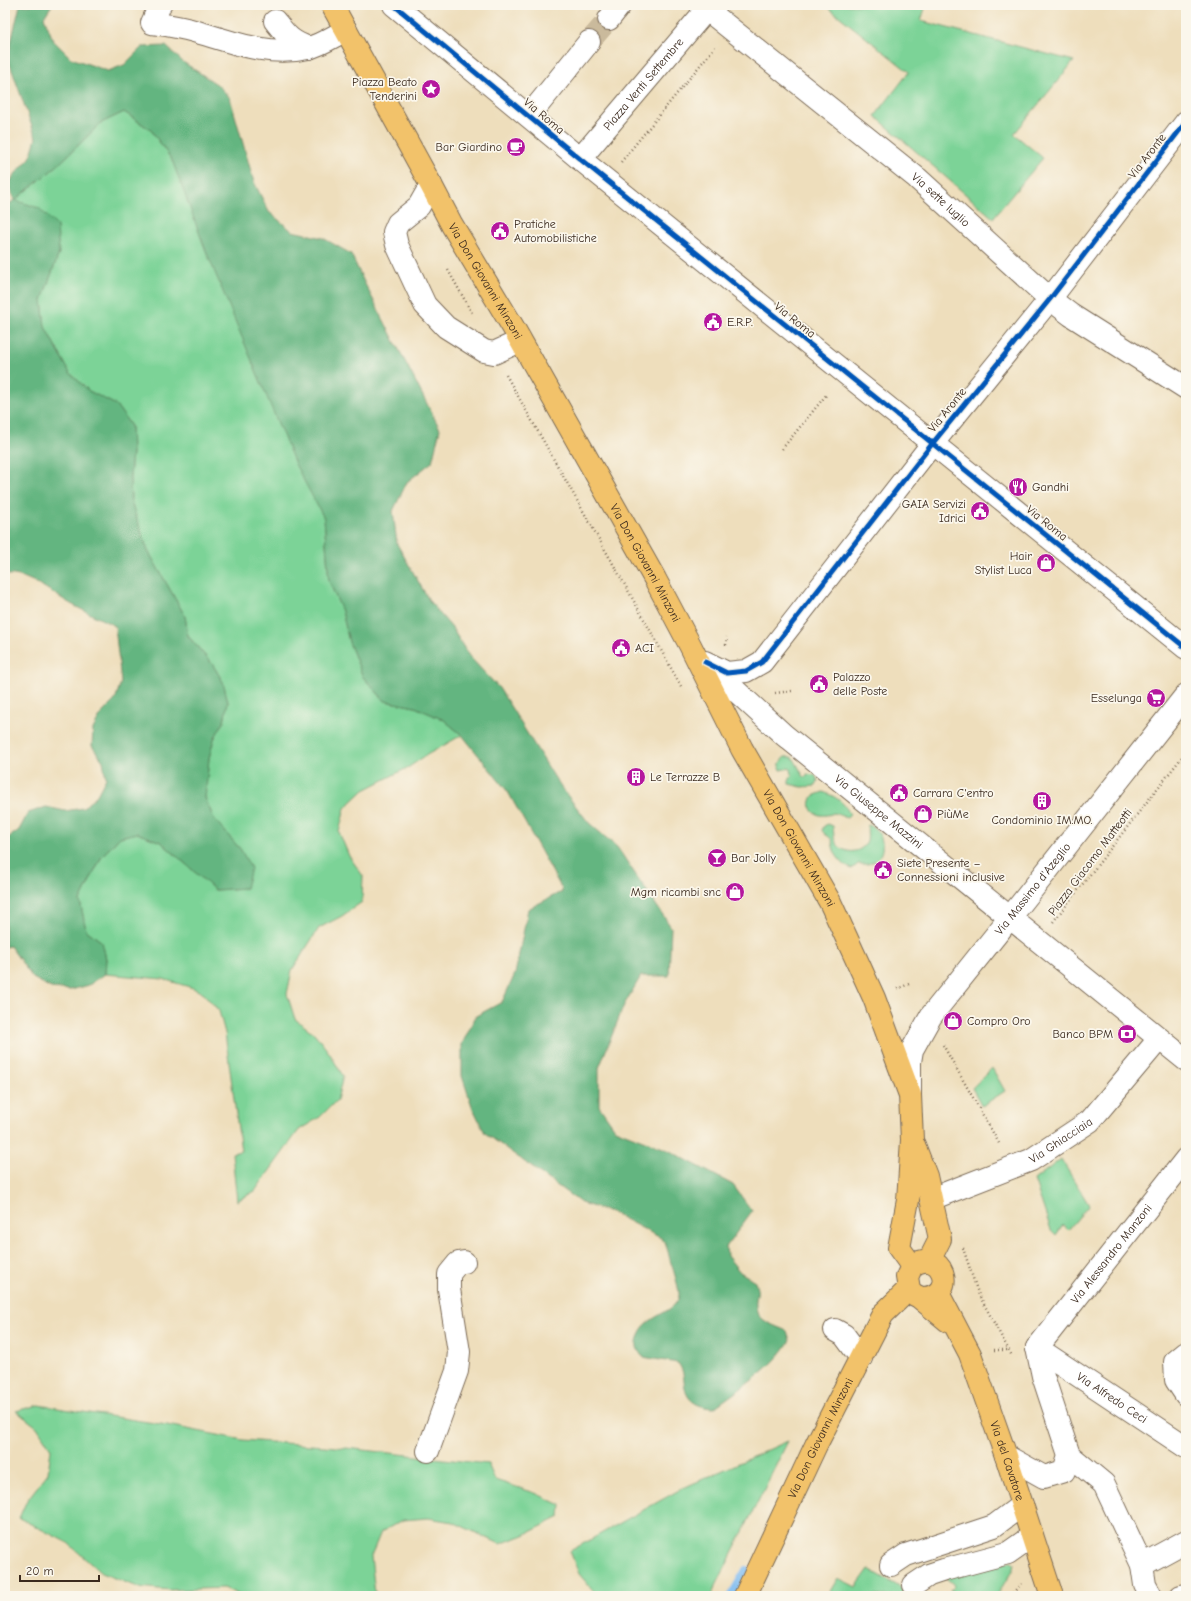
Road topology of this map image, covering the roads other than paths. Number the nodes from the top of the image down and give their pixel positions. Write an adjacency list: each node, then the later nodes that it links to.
1 (160, 5): 8 (street)
2 (332, 5): 6 (main road, Via Don Giovanni Minzoni)
3 (394, 5): 9 (street, Via Roma)
4 (704, 8): 11 (street, Piazza Venti Settembre); 13 (street, Via sette luglio)
5 (275, 21): 8 (street)
6 (346, 30): 8 (street); 12 (main road, Via Don Giovanni Minzoni)
7 (589, 42): 9 (street)
8 (309, 48)
9 (529, 116): 11 (street, Via Roma)
10 (1186, 122): 13 (street, Via Aronte)
11 (585, 153): 16 (street, Via Roma)
12 (431, 185): 14 (main road, Via Don Giovanni Minzoni); 14 (street)
13 (1050, 299): 15 (street, Via sette luglio); 16 (street, Via Aronte)
14 (520, 341): 17 (main road, Via Don Giovanni Minzoni)
15 (1186, 388)
16 (932, 444): 18 (street, Via Roma); 19 (street, Via Aronte)
17 (690, 645): 19 (street, Via Giuseppe Mazzini); 24 (main road, Via Don Giovanni Minzoni)
18 (1186, 648)
19 (705, 662): 21 (street, Via Giuseppe Mazzini)
20 (1186, 695): 21 (street, Via Massimo d'Azeglio)
21 (1010, 918): 22 (street, Via Giuseppe Mazzini); 24 (street, Via Massimo d'Azeglio)
22 (1159, 1039): 23 (street, Via Giuseppe Mazzini); 27 (street, Via Ghiacciaia)
23 (1186, 1060)
24 (910, 1095): 25 (main road, Via Don Giovanni Minzoni)
25 (912, 1140): 27 (main road, Via Don Giovanni Minzoni); 29 (main road, Via Don Giovanni Minzoni)
26 (1186, 1159): 32 (street, Via Alessandro Manzoni)
27 (931, 1198): 29 (main road, Via Don Giovanni Minzoni)
28 (464, 1262): 37 (street)
29 (920, 1264): 30 (main road, Via del Cavatore); 30 (main road)
30 (922, 1293): 34 (main road, Via Don Giovanni Minzoni); 39 (main road, Via del Cavatore)
31 (835, 1330): 34 (street)
32 (1038, 1348): 36 (street, Via Alfredo Ceci); 38 (street)
33 (1186, 1353): 35 (street)
34 (860, 1358): 47 (main road, Via Don Giovanni Minzoni)
35 (1186, 1395)
36 (1184, 1441)
37 (428, 1451)
38 (1069, 1455): 39 (street); 44 (street)
39 (1006, 1456): 40 (main road, Via del Cavatore)
40 (1022, 1505): 41 (main road, Via del Cavatore); 43 (street)
41 (1032, 1536): 45 (street); 48 (main road, Via del Cavatore)
42 (1186, 1542): 44 (street)
43 (891, 1565)
44 (1142, 1565): 49 (street)
45 (914, 1585)
46 (1186, 1595): 50 (street)
47 (745, 1596)
48 (1052, 1596)
49 (1150, 1596)
50 (1181, 1596)

